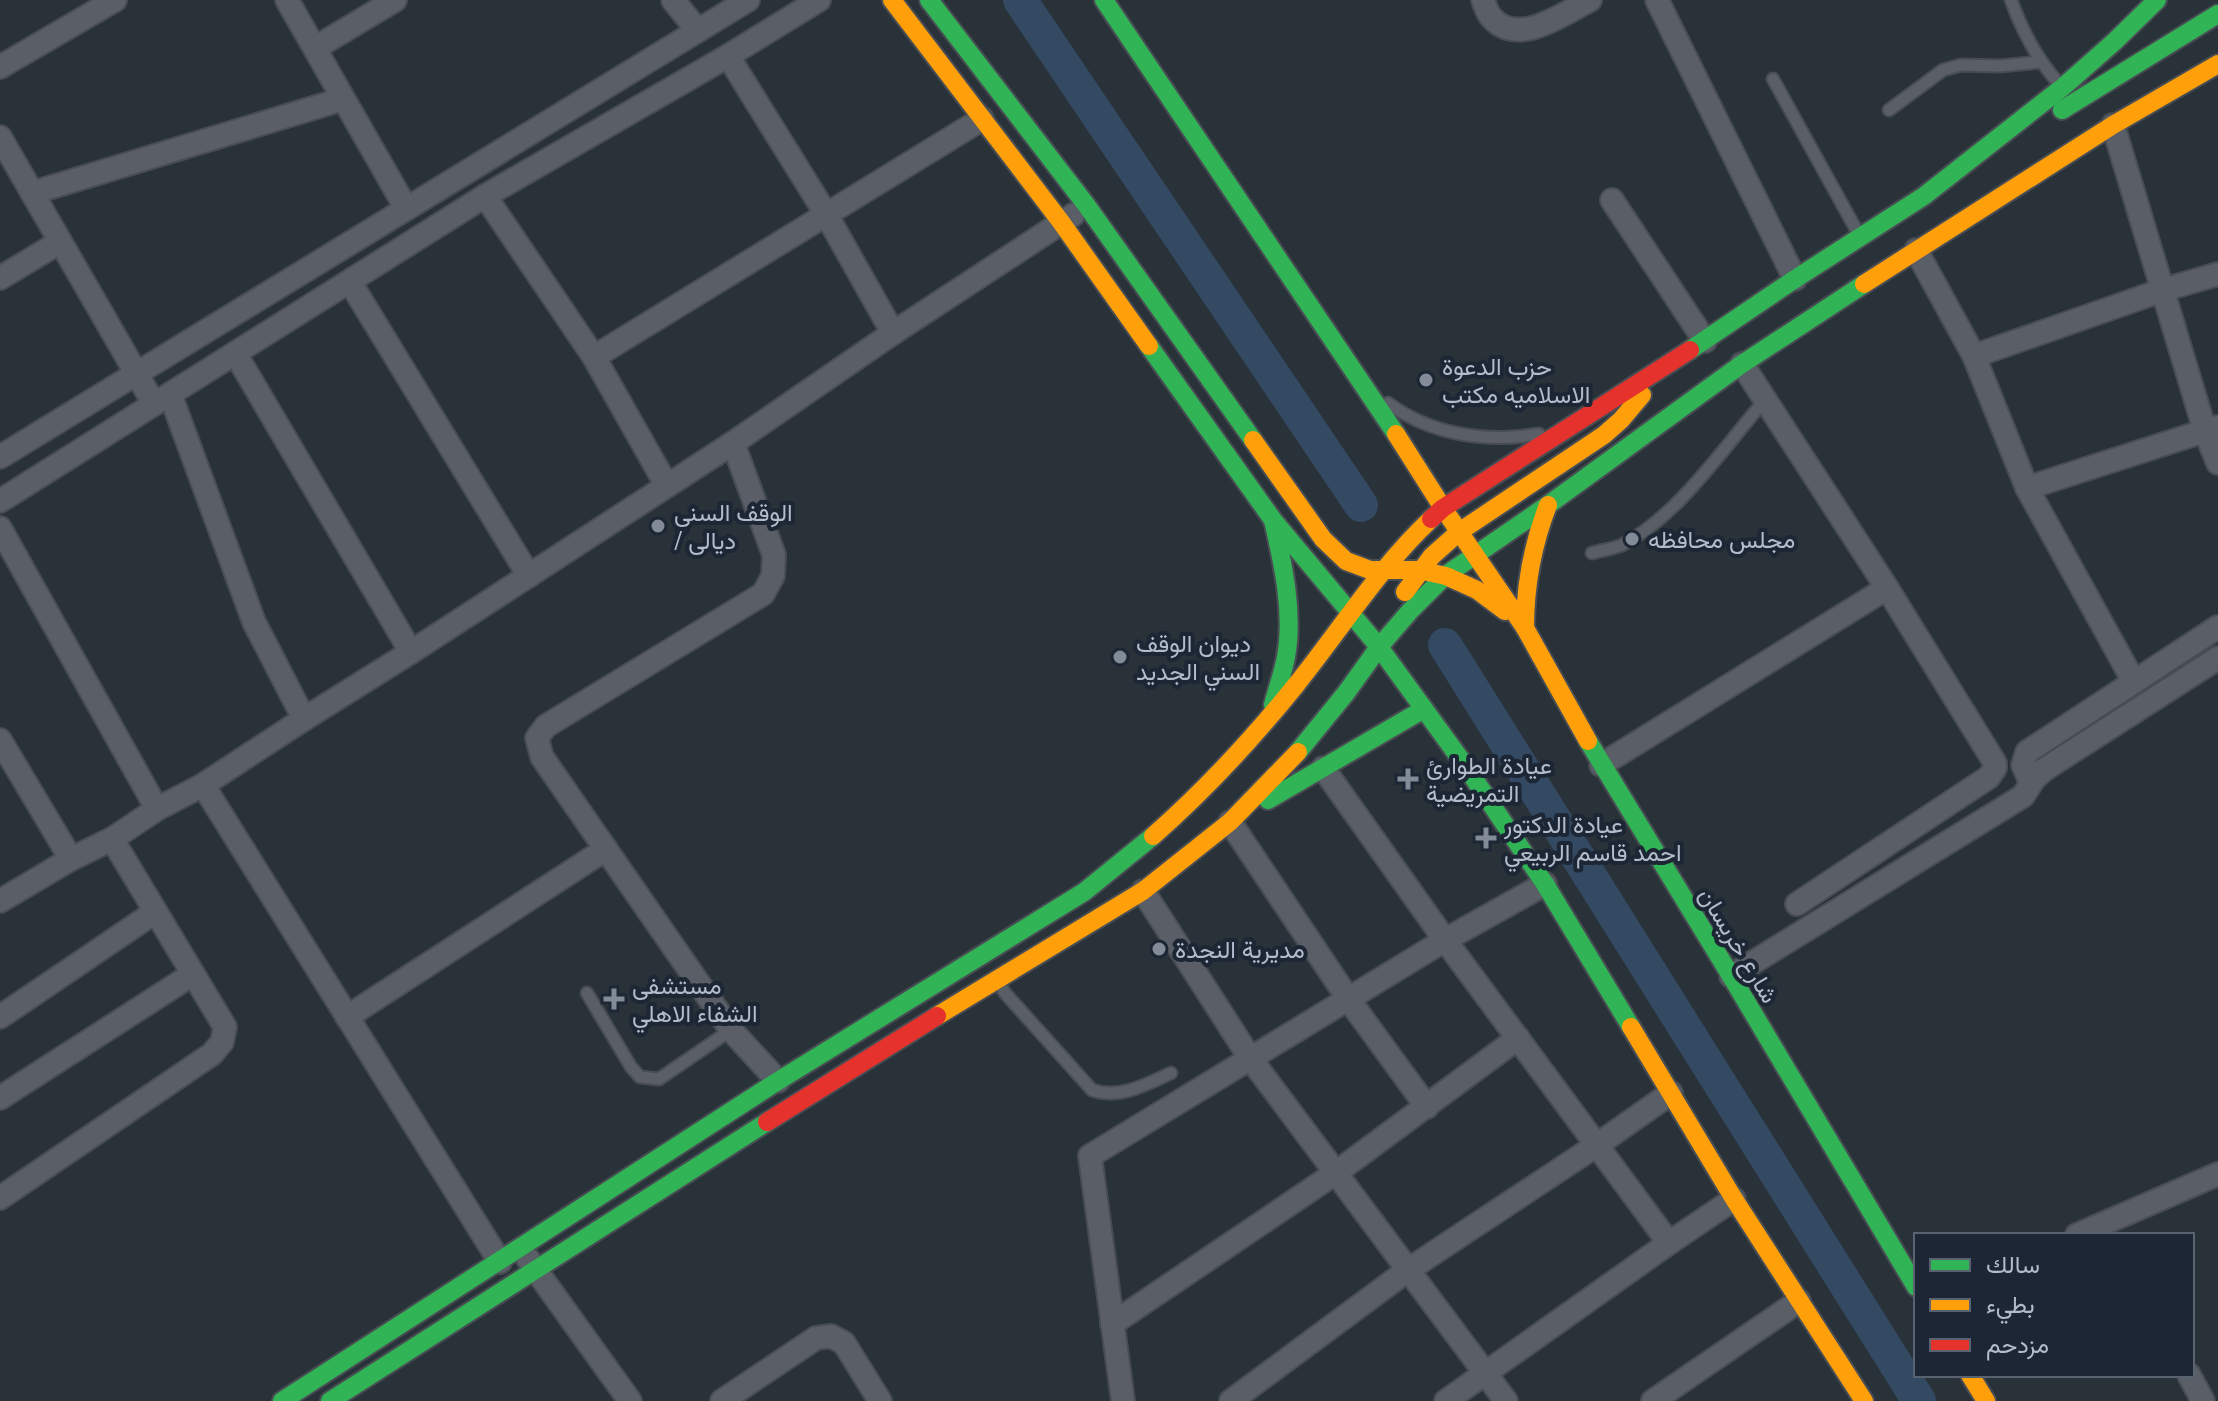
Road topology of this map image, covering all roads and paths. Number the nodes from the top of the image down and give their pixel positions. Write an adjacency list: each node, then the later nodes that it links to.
1 (115, 0): 21 (street)
2 (287, 0): 17 (street)
3 (395, 0): 17 (street)
4 (673, 0): 16 (street)
5 (748, 0): 16 (street)
6 (819, 0): 18 (street)
7 (892, 0): 27 (main road)
8 (929, 0): 34 (main road)
9 (1104, 0): 53 (main road, شارع خريسان)
10 (1483, 0): 11 (street)
11 (1590, 0)
12 (1657, 0): 43 (street)
13 (2011, 0): 19 (lane)
14 (2157, 0): 24 (main road)
15 (2218, 14): 23 (main road)
16 (698, 31): 35 (street)
17 (315, 48): 25 (street)
18 (728, 56): 31 (street); 36 (street)
19 (2040, 62): 24 (lane); 26 (lane)
20 (2218, 64): 28 (main road)
21 (0, 67)
22 (1773, 79): 38 (lane)
23 (2101, 86): 24 (lane); 32 (main road)
24 (2063, 87): 32 (main road)
25 (343, 99): 30 (street); 35 (street)
26 (1889, 110)
27 (982, 119): 36 (street); 37 (main road)
28 (2113, 125): 40 (main road); 45 (street)
29 (0, 137): 30 (street)
30 (32, 193): 39 (street)
31 (485, 196): 44 (street); 50 (street)
32 (1924, 196): 38 (main road)
33 (1612, 200): 47 (street)
34 (1087, 206): 37 (street); 73 (main road)
35 (406, 208): 52 (street)
36 (826, 214): 46 (street); 50 (street)
37 (1061, 222): 46 (street); 67 (main road)
38 (1860, 237): 43 (main road)
39 (60, 242): 42 (street); 52 (street)
40 (1916, 250): 49 (street); 51 (main road)
41 (2218, 274): 45 (street)
42 (0, 278)
43 (1795, 279): 47 (main road)
44 (350, 282): 48 (street); 75 (street)
45 (2163, 290): 49 (street); 58 (street)
46 (893, 333): 59 (street)
47 (1705, 341): 54 (main road)
48 (235, 353): 55 (street); 81 (street)
49 (1974, 356): 63 (street)
50 (594, 357): 62 (street)
51 (1742, 364): 56 (street); 65 (main road)
52 (137, 374): 55 (street); 60 (street)
53 (1357, 374): 57 (lane); 66 (main road, شارع خريسان)
54 (1655, 374): 57 (main road); 69 (main road)
55 (162, 399): 64 (street); 86 (street)
56 (1765, 400): 70 (lane); 76 (street)
57 (1571, 426): 66 (main road)
58 (2212, 429): 61 (street); 63 (street)
59 (733, 443): 62 (street); 95 (street)
60 (0, 457)
61 (2218, 463)
62 (667, 486): 75 (street)
63 (2027, 488): 83 (street)
64 (0, 501)
65 (1548, 505): 71 (main road); 79 (main road)
66 (1443, 508): 69 (main road, شارع خريسان); 73 (main road)
67 (1273, 520): 77 (main road); 85 (main road)
68 (0, 528): 92 (street)
69 (1459, 532): 71 (main road, شارع خريسان); 72 (main road)
70 (1592, 553)
71 (1475, 555): 74 (main road); 79 (main road, شارع خريسان)
72 (1420, 570): 73 (main road); 74 (main road); 80 (main road)
73 (1385, 572): 77 (main road)
74 (1446, 575): 79 (main road); 80 (main road)
75 (529, 576): 81 (street)
76 (1887, 588): 88 (street); 100 (street)
77 (1351, 612): 80 (main road); 85 (main road)
78 (2218, 627): 83 (street)
79 (1525, 628): 88 (main road, شارع خريسان)
80 (1379, 647): 84 (main road); 93 (main road)
81 (411, 652): 86 (street)
82 (2218, 658): 90 (street)
83 (2134, 682): 90 (street)
84 (1424, 709): 89 (main road); 97 (main road)
85 (1270, 715): 114 (main road)
86 (304, 719): 91 (street)
87 (0, 740): 96 (street)
88 (1601, 765): 104 (main road, شارع خريسان)
89 (1323, 768): 93 (main road); 102 (street)
90 (2031, 783): 104 (street)
91 (203, 785): 92 (street); 109 (street)
92 (157, 809): 94 (street)
93 (1230, 822): 98 (main road); 107 (street)
94 (112, 839): 96 (street); 101 (street)
95 (606, 849): 109 (street); 110 (street)
96 (71, 859): 99 (street)
97 (1545, 884): 102 (street); 115 (main road)
98 (1143, 891): 105 (main road); 112 (street)
99 (0, 901)
100 (1797, 904)
101 (155, 912): 103 (street); 108 (street)
102 (1445, 940): 107 (street); 111 (street)
103 (193, 974): 116 (street); 121 (street)
104 (1731, 976): 129 (main road, شارع خريسان)
105 (996, 979): 113 (lane); 127 (main road)
106 (587, 993): 110 (lane)
107 (1349, 1000): 112 (street); 117 (street)
108 (0, 1017)
109 (347, 1017): 126 (street)
110 (731, 1030): 114 (street)
111 (1518, 1038): 117 (street); 118 (street)
112 (1250, 1058): 119 (street); 131 (street)
113 (1171, 1073)
114 (778, 1081): 125 (main road)
115 (1671, 1093): 118 (street); 122 (main road)
116 (0, 1098)
117 (1427, 1107): 119 (street)
118 (1597, 1145): 124 (street); 128 (street)
119 (1337, 1172): 128 (street); 131 (street)
120 (2218, 1174): 123 (street)
121 (0, 1198)
122 (1734, 1199): 124 (street); 130 (main road)
123 (2082, 1233)
124 (1669, 1243): 132 (street)
125 (521, 1248): 126 (main road); 127 (street)
126 (500, 1262): 135 (main road)
127 (534, 1269): 136 (main road); 137 (street)
128 (1408, 1270): 132 (street); 141 (street)
129 (1914, 1284)
130 (1799, 1301): 144 (street); 145 (main road)
131 (1112, 1324): 140 (street)
132 (1484, 1372): 142 (street); 143 (street)
133 (1971, 1377): 146 (main road)
134 (2190, 1377): 147 (street)
135 (282, 1401)
136 (330, 1401)
137 (630, 1401)
138 (722, 1401): 139 (street)
139 (880, 1401)
140 (1123, 1401)
141 (1231, 1401)
142 (1446, 1401)
143 (1506, 1401)
144 (1653, 1401)
145 (1864, 1401)
146 (1986, 1401)
147 (2203, 1401)

